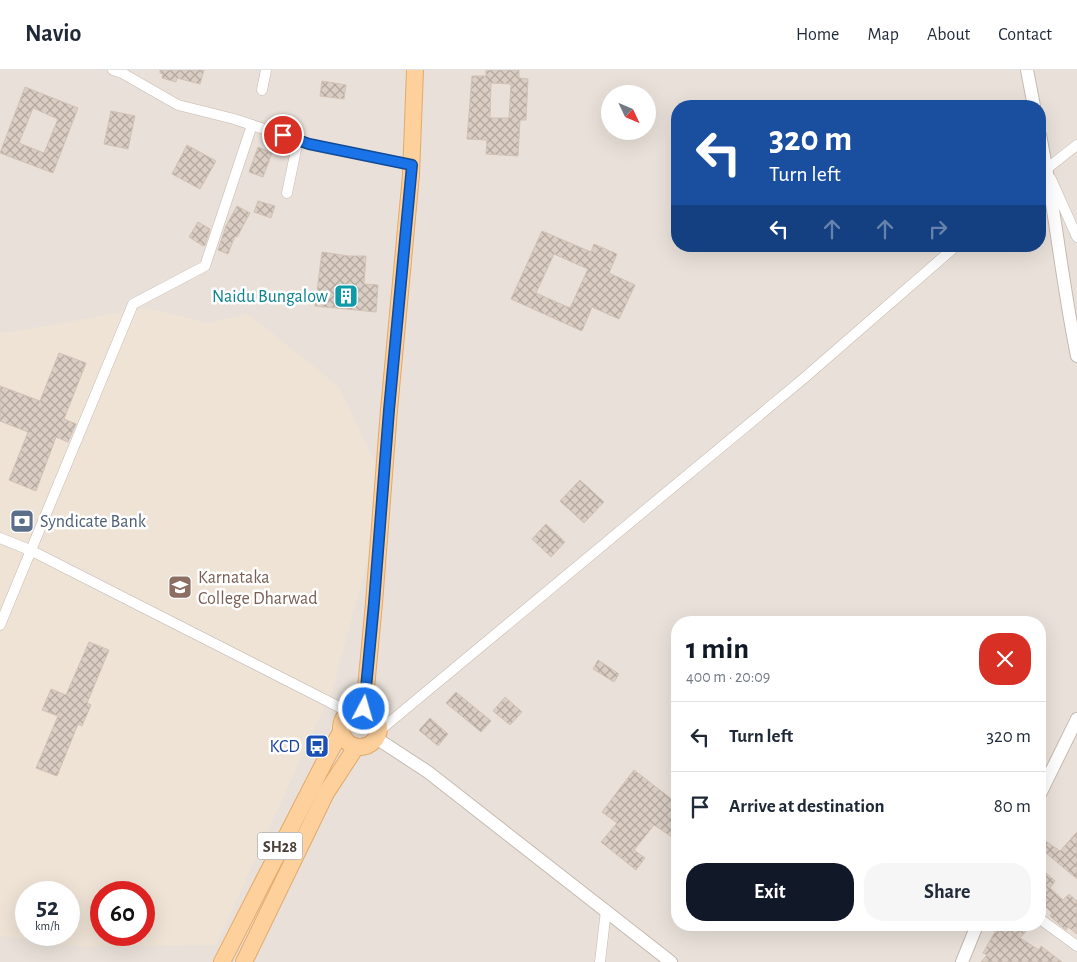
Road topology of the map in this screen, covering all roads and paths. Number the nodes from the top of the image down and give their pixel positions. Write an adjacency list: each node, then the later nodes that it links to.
1 (266, 70): 5 (street)
2 (415, 70): 10 (main road)
3 (1027, 70): 6 (street)
4 (120, 71): 7 (street)
5 (262, 90)
6 (1033, 100)
7 (252, 125): 8 (street); 19 (street)
8 (298, 140): 10 (street); 14 (street)
9 (1077, 146): 11 (street)
10 (412, 165): 21 (main road)
11 (1046, 169)
12 (1046, 177): 15 (street)
13 (1046, 188): 17 (street)
14 (287, 193)
15 (1077, 237)
16 (949, 252): 24 (street)
17 (1077, 356)
18 (0, 538): 19 (street)
19 (32, 551): 20 (street); 21 (street)
20 (0, 625)
21 (356, 710): 23 (main road); 24 (main road)
22 (1077, 719): 26 (street)
23 (341, 732): 25 (main road); 31 (main road, SH28)
24 (377, 735): 25 (main road); 27 (street)
25 (356, 747): 32 (main road, SH28)
26 (1046, 782)
27 (606, 910): 33 (street); 34 (street)
28 (1046, 923): 30 (street)
29 (975, 931): 35 (street)
30 (1077, 946)
31 (222, 962)
32 (244, 962)
33 (600, 962)
34 (672, 962)
35 (962, 962)

